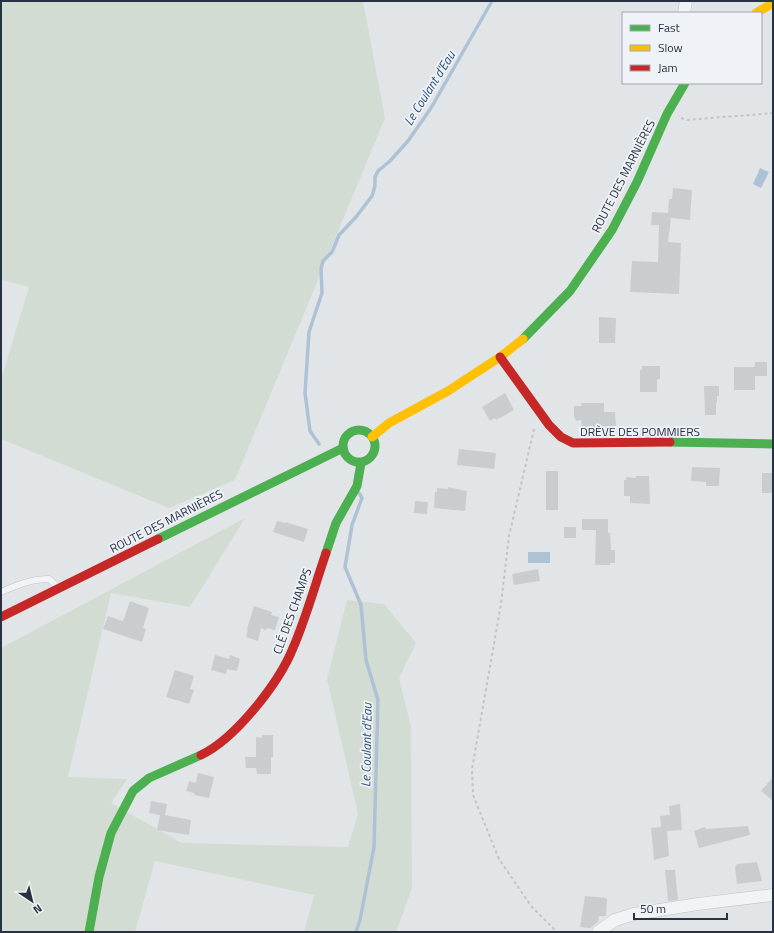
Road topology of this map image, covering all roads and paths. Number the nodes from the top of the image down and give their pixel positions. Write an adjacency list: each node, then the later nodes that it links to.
1 (686, 1): 3 (street)
2 (773, 3): 4 (street)
3 (684, 12)
4 (758, 12)
5 (684, 84): 7 (street, ROUTE DES MARNIÈRES)
6 (773, 113): 7 (path)
7 (667, 114): 8 (street, ROUTE DES MARNIÈRES)
8 (500, 357): 9 (street, DRÈVE DES POMMIERS); 10 (street, ROUTE DES MARNIÈRES)
9 (538, 410): 11 (street, DRÈVE DES POMMIERS); 19 (path)
10 (372, 437): 12 (street); 13 (street)
11 (773, 444)
12 (343, 448): 13 (street); 14 (street, ROUTE DES MARNIÈRES)
13 (361, 463): 18 (street, CLÉ DES CHAMPS)
14 (59, 588): 15 (lane); 16 (street, ROUTE DES MARNIÈRES)
15 (1, 592)
16 (1, 617)
17 (773, 895): 20 (street)
18 (89, 932)
19 (557, 932)
20 (598, 932)

